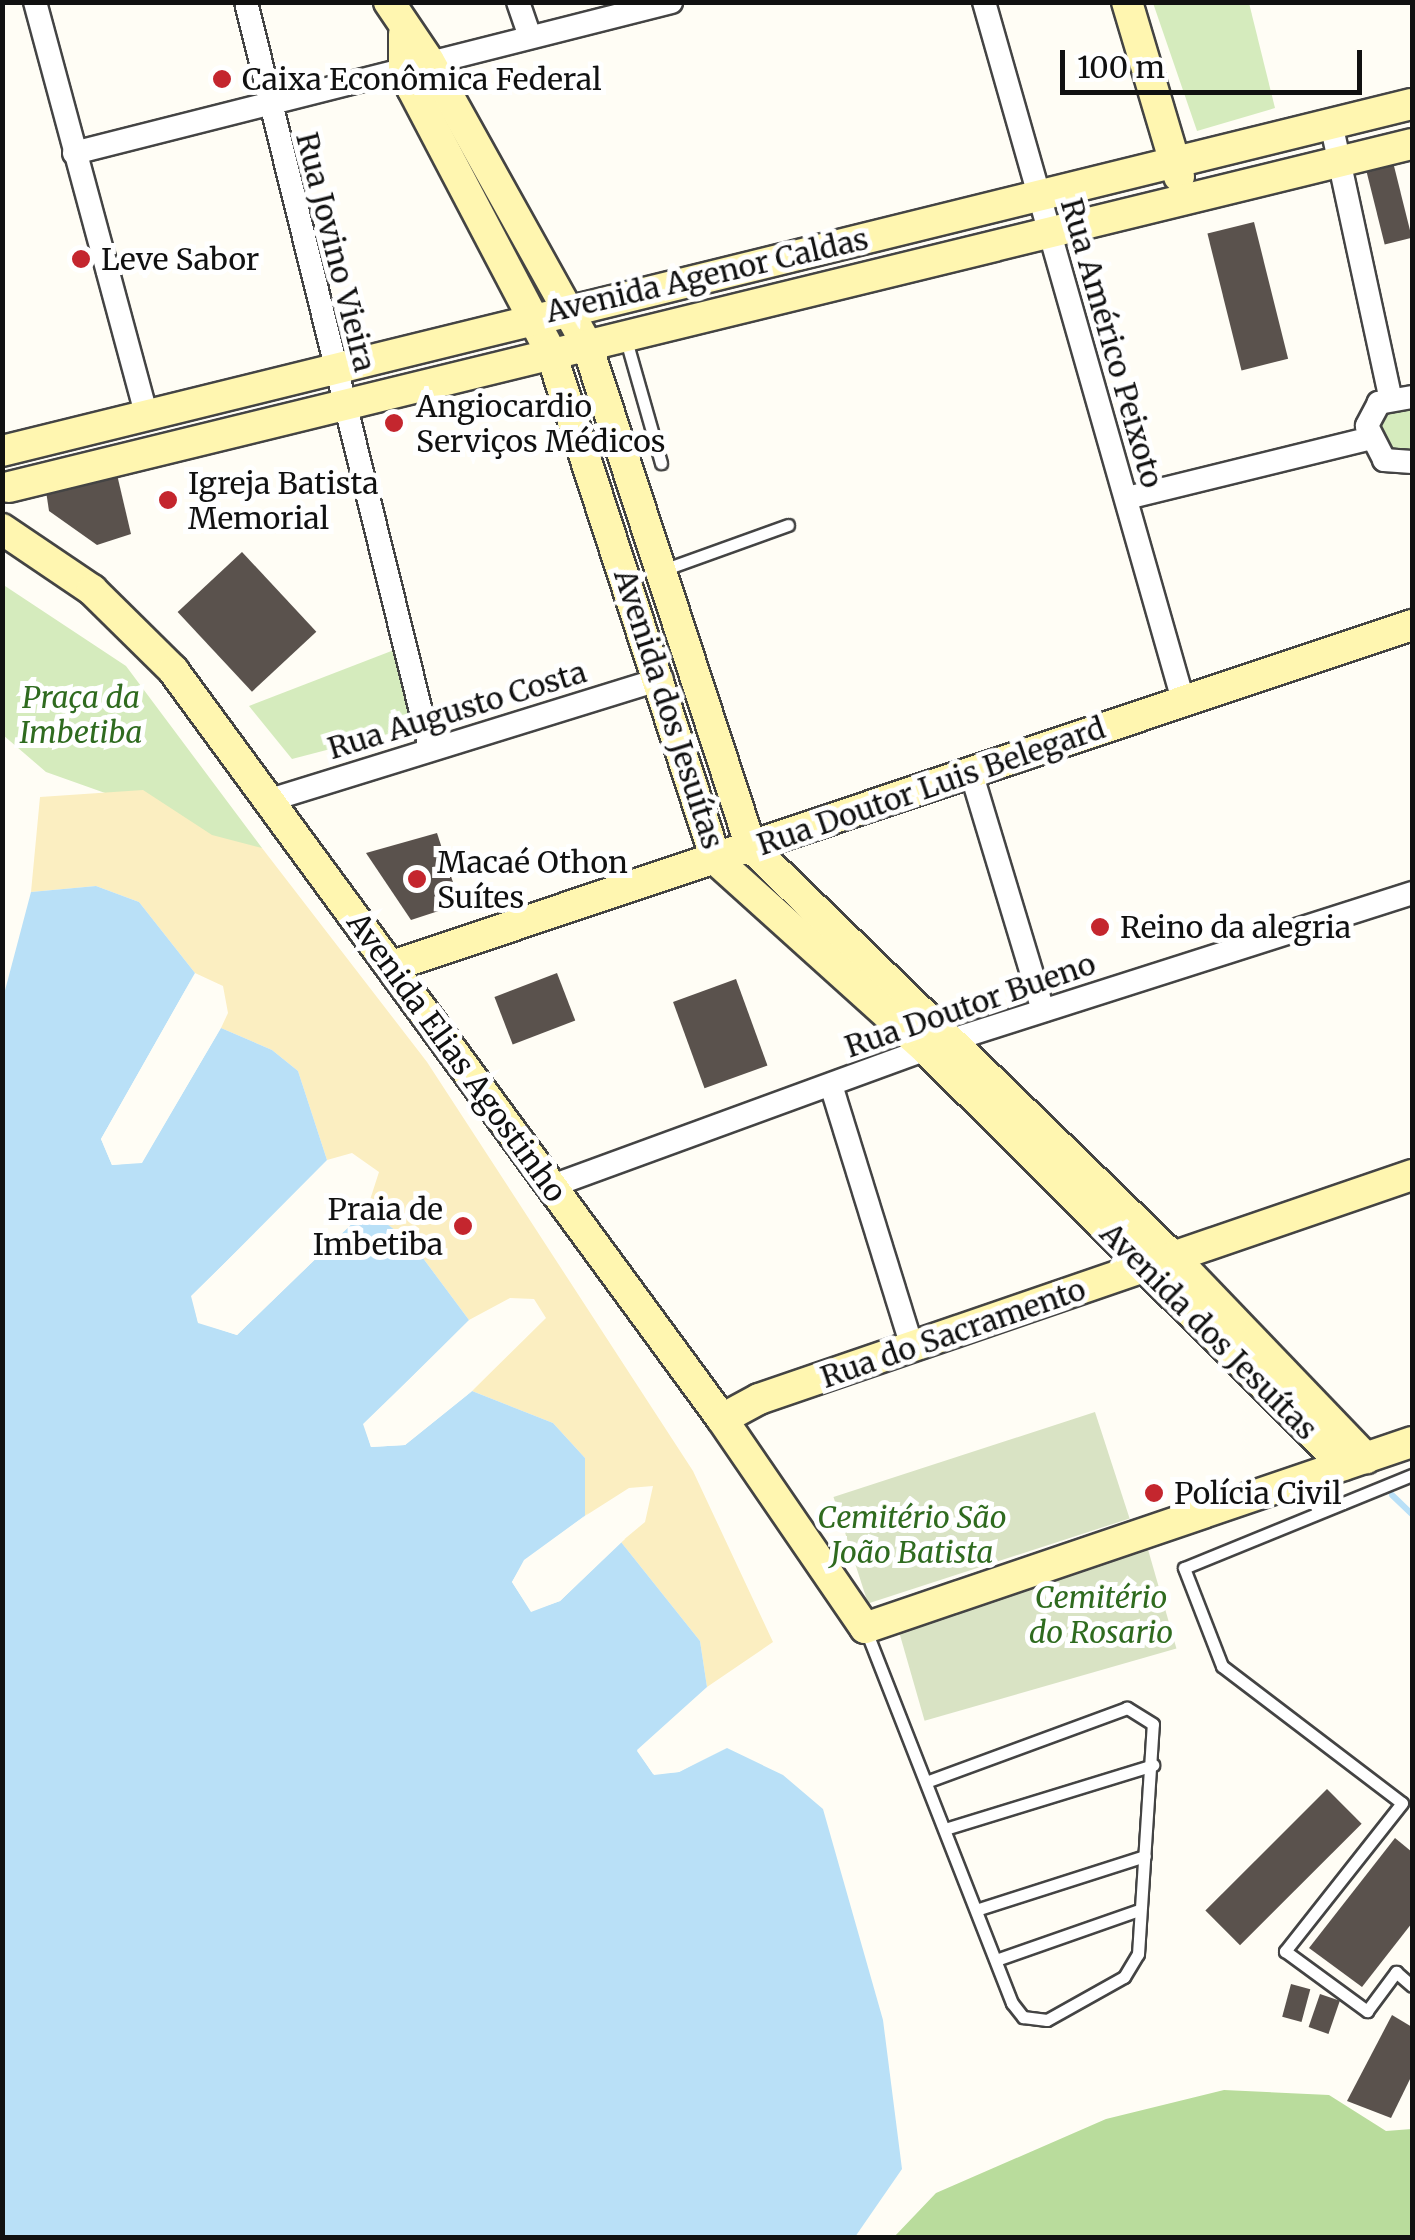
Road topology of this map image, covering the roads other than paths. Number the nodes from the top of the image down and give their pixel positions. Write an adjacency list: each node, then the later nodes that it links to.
1 (246, 2): 10 (street, Rua Jovino Vieira)
2 (389, 2): 9 (street, Avenida dos Jesuítas)
3 (518, 2): 8 (street)
4 (670, 2): 8 (street)
5 (984, 2): 17 (street, Rua Américo Peixoto)
6 (1127, 2): 15 (street)
7 (43, 4): 14 (street)
8 (530, 36): 9 (street)
9 (416, 65): 10 (street); 22 (street, Avenida dos Jesuítas); 23 (street, Avenida dos Jesuítas)
10 (268, 102): 14 (street); 27 (street, Rua Jovino Vieira)
11 (1412, 104): 12 (street, Avenida Agenor Caldas)
12 (1331, 123): 15 (street, Avenida Agenor Caldas); 16 (street)
13 (1412, 144): 16 (street, Avenida Agenor Caldas)
14 (74, 153): 30 (street)
15 (1175, 161): 17 (street, Avenida Agenor Caldas); 18 (street)
16 (1338, 162): 18 (street, Avenida Agenor Caldas); 28 (street)
17 (1038, 198): 19 (street, Rua Américo Peixoto); 20 (street, Avenida Agenor Caldas)
18 (1184, 199): 19 (street, Avenida Agenor Caldas)
19 (1048, 236): 21 (street, Avenida Agenor Caldas); 36 (street, Rua Américo Peixoto)
20 (826, 248): 21 (street); 22 (street, Avenida Agenor Caldas)
21 (833, 287): 24 (street, Avenida Agenor Caldas)
22 (566, 308): 23 (street, Avenida Agenor Caldas); 25 (street, Avenida dos Jesuítas)
23 (530, 317): 26 (street, Avenida dos Jesuítas); 27 (street, Avenida Agenor Caldas)
24 (625, 336): 25 (street, Avenida Agenor Caldas); 33 (lane)
25 (586, 345): 26 (street, Avenida Agenor Caldas); 39 (street, Avenida dos Jesuítas)
26 (551, 352): 29 (street, Avenida Agenor Caldas); 41 (street, Avenida dos Jesuítas)
27 (334, 365): 29 (street, Rua Jovino Vieira); 30 (street, Avenida Agenor Caldas)
28 (1401, 397): 31 (street)
29 (343, 403): 35 (street, Avenida Agenor Caldas); 43 (street, Rua Jovino Vieira)
30 (146, 411): 32 (street, Avenida Agenor Caldas)
31 (1368, 439): 34 (street); 36 (street)
32 (2, 451)
33 (661, 463)
34 (1412, 468)
35 (5, 484)
36 (1127, 498): 42 (street, Rua Américo Peixoto)
37 (788, 525): 39 (lane)
38 (2, 529): 45 (street, Avenida Elias Agostinho)
39 (660, 571): 46 (street, Avenida dos Jesuítas)
40 (1412, 624): 42 (street, Rua Doutor Luis Belegard)
41 (662, 679): 43 (street, Rua Augusto Costa); 47 (street, Avenida dos Jesuítas)
42 (1183, 700): 44 (street, Rua Doutor Luis Belegard)
43 (430, 748): 45 (street, Rua Augusto Costa)
44 (970, 772): 46 (street, Rua Doutor Luis Belegard); 50 (street)
45 (270, 800): 49 (street, Avenida Elias Agostinho)
46 (750, 848): 47 (street, Rua Doutor Luis Belegard); 51 (street, Avenida dos Jesuítas)
47 (716, 860): 49 (street, Rua Doutor Luis Belegard); 51 (street, Avenida dos Jesuítas)
48 (1412, 893): 50 (street, Rua Doutor Bueno)
49 (392, 966): 54 (street, Avenida Elias Agostinho)
50 (1043, 1010): 51 (street, Rua Doutor Bueno)
51 (939, 1045): 52 (street, Rua Doutor Bueno); 55 (street, Avenida dos Jesuítas)
52 (831, 1085): 54 (street, Rua Doutor Bueno); 56 (street)
53 (1412, 1175): 55 (street, Rua do Sacramento)
54 (552, 1186): 57 (street, Avenida Elias Agostinho)
55 (1159, 1263): 56 (street, Rua do Sacramento); 59 (street, Avenida dos Jesuítas)
56 (912, 1347): 57 (street, Rua do Sacramento)
57 (722, 1419): 61 (street, Avenida Elias Agostinho)
58 (1412, 1442): 59 (street)
59 (1354, 1462): 61 (street)
60 (1412, 1475): 69 (lane)
61 (865, 1628): 63 (lane)
62 (1153, 1765): 63 (lane); 64 (lane); 65 (lane)
63 (929, 1781): 64 (lane)
64 (944, 1829): 66 (lane)
65 (1145, 1856): 66 (lane); 67 (lane)
66 (979, 1910): 68 (lane)
67 (1138, 1910): 68 (lane); 68 (lane)
68 (996, 1960)
69 (1412, 1986)

